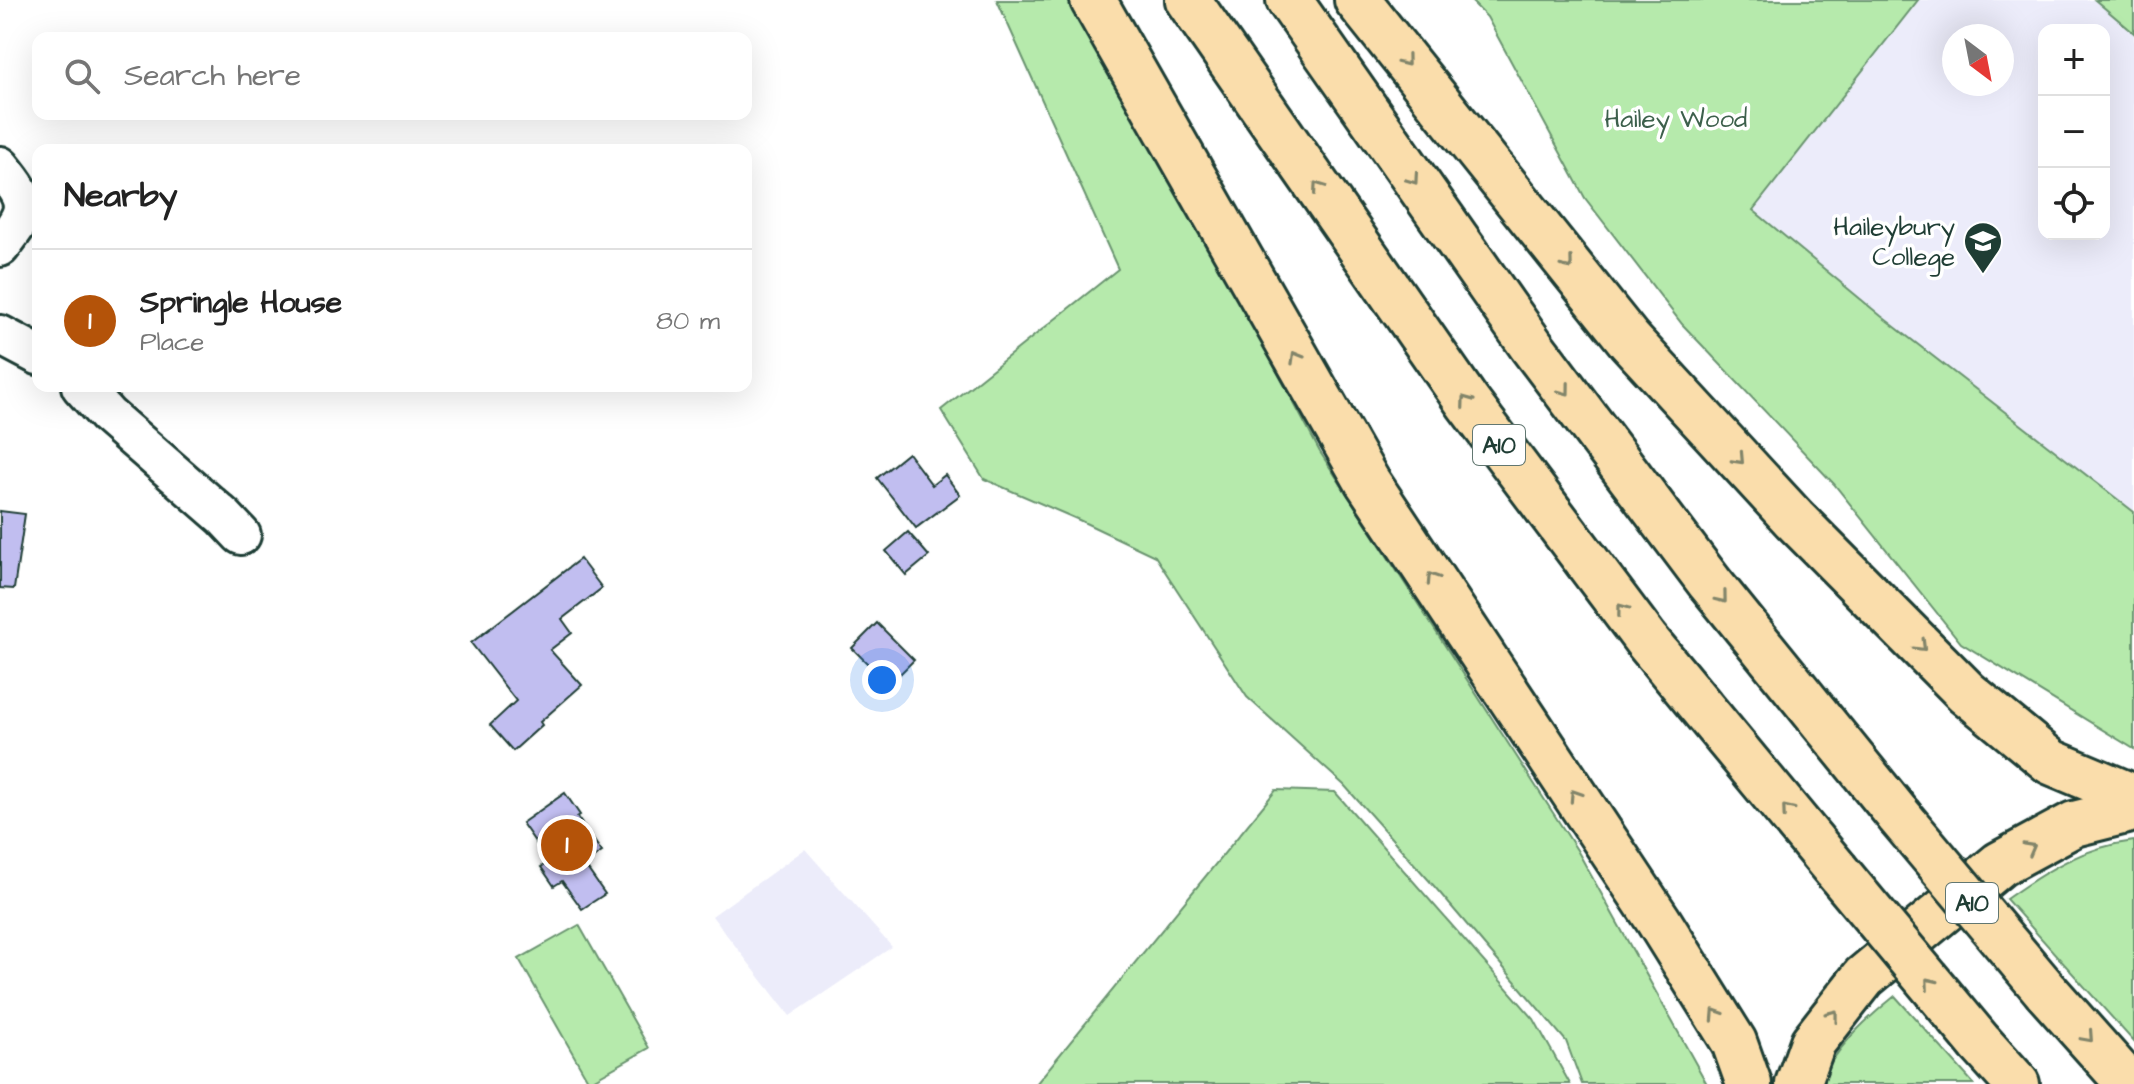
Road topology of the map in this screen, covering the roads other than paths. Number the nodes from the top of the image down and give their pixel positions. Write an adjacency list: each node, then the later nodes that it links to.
1 (1093, 0): 13 (highway, one-way to 1)
2 (1188, 0): 15 (highway, A10, one-way to 2, bridge)
3 (1289, 0): 16 (highway, A10, one-way to 16, bridge)
4 (1357, 0): 11 (highway, one-way to 11)
5 (0, 166): 6 (street)
6 (0, 247)
7 (0, 335): 8 (street)
8 (32, 352)
9 (86, 392): 10 (street)
10 (241, 535)
11 (2134, 797)
12 (2134, 809): 14 (highway, one-way to 12)
13 (1749, 1084)
14 (1798, 1084)
15 (2017, 1084)
16 (2129, 1084)

